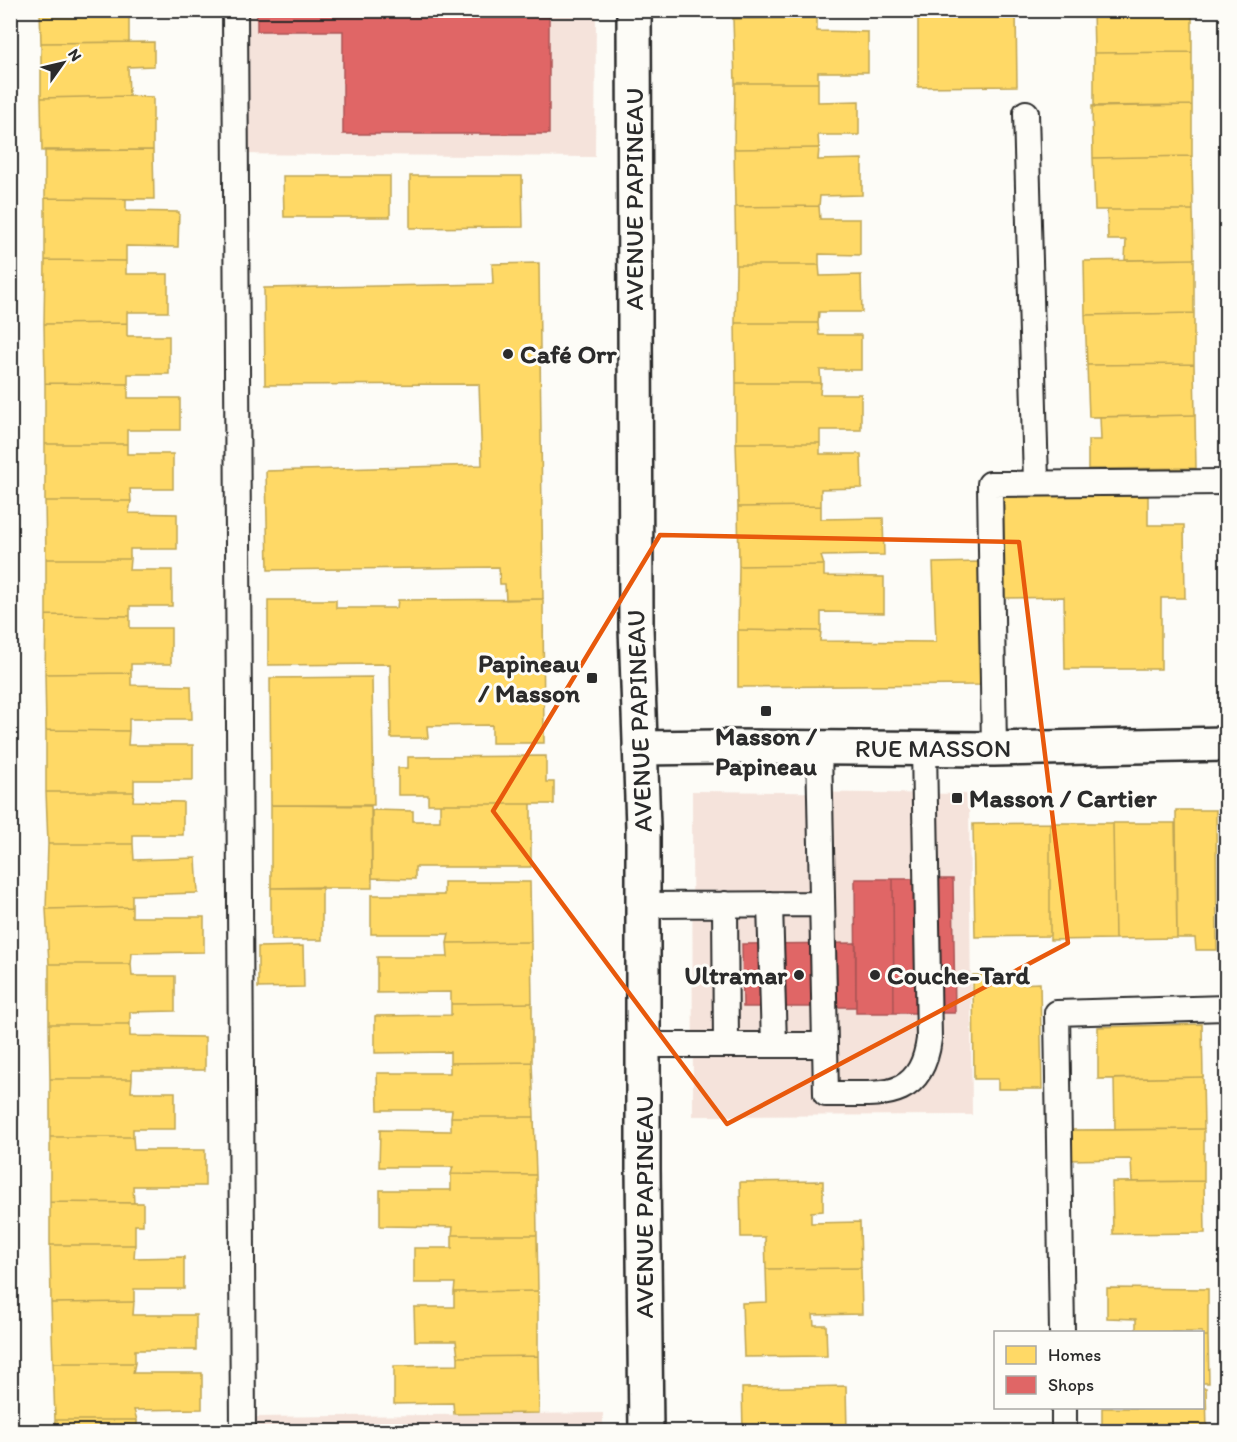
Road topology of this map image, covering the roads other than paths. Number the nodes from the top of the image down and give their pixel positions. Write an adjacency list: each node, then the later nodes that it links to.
1 (235, 10): 22 (lane)
2 (634, 10): 8 (main road, AVENUE PAPINEAU)
3 (1026, 113): 4 (lane)
4 (1036, 482): 5 (lane); 10 (lane)
5 (1227, 482)
6 (1227, 744): 10 (main road, RUE MASSON)
7 (819, 747): 8 (main road, RUE MASSON); 9 (main road, RUE MASSON); 14 (lane)
8 (640, 748): 11 (main road, AVENUE PAPINEAU)
9 (924, 748): 10 (main road, RUE MASSON); 19 (lane)
10 (994, 749)
11 (643, 904): 12 (lane); 16 (main road, AVENUE PAPINEAU)
12 (725, 904): 13 (lane); 17 (lane)
13 (770, 904): 14 (lane); 18 (lane)
14 (822, 904): 19 (lane)
15 (1227, 1008): 20 (lane)
16 (643, 1045): 17 (lane); 23 (main road, AVENUE PAPINEAU)
17 (726, 1045): 18 (lane)
18 (774, 1045): 19 (lane)
19 (825, 1045)
20 (1062, 1331)
21 (1064, 1409): 24 (lane)
22 (243, 1431)
23 (646, 1431)
24 (1064, 1431)

